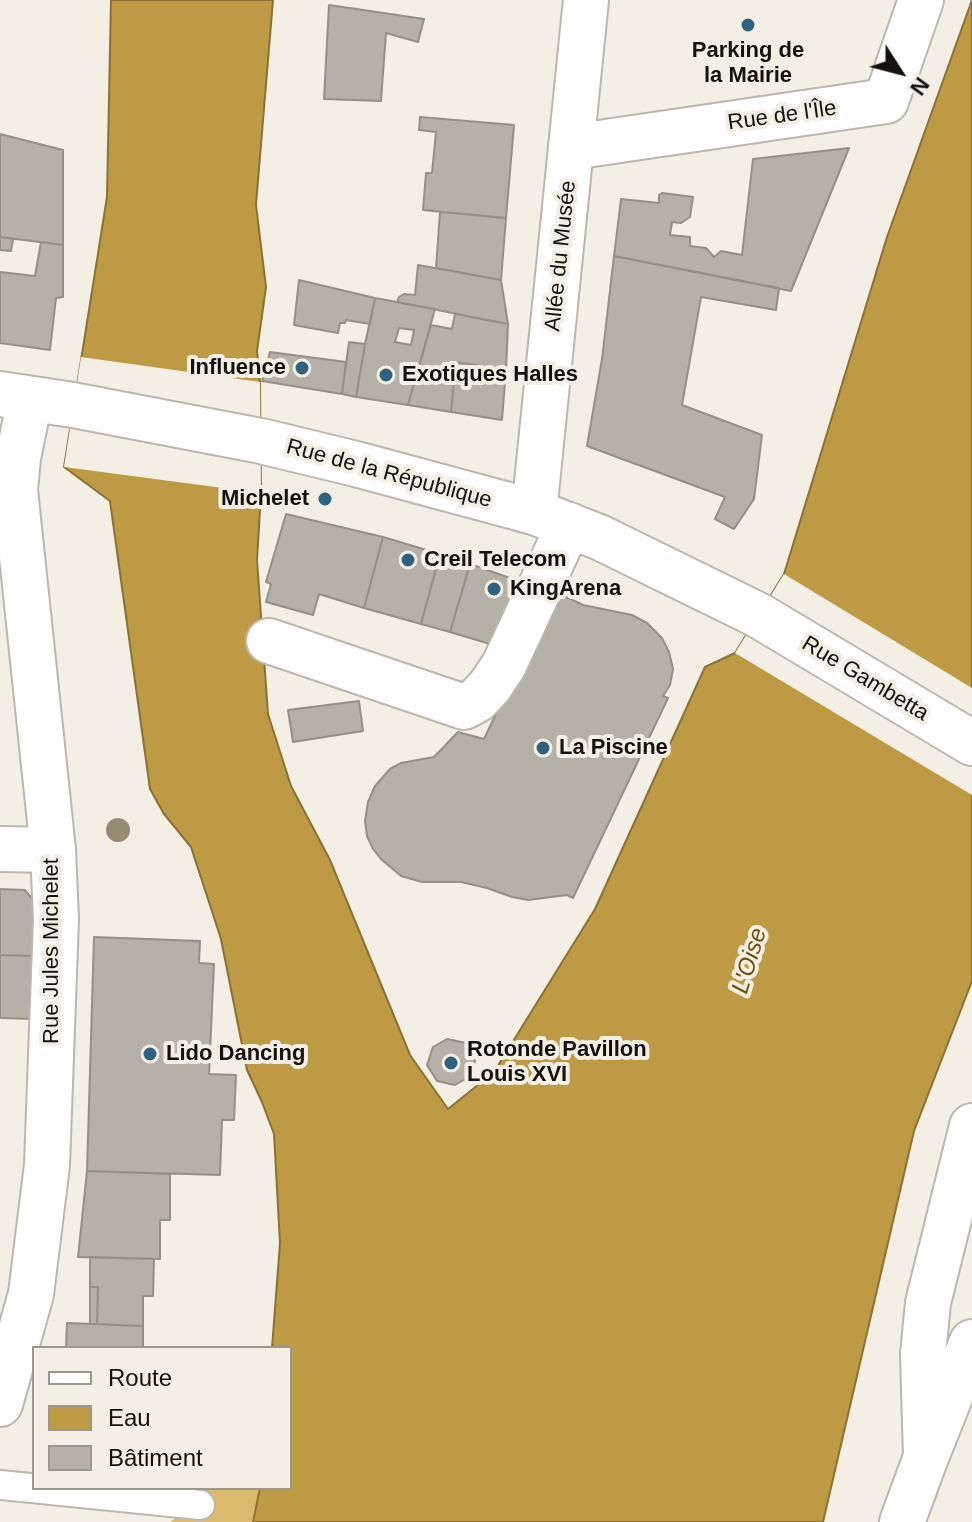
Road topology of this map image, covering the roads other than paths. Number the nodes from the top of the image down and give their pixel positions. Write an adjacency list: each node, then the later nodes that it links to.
1 (586, 0): 3 (street, Allée du Musée)
2 (921, 0): 3 (street, Rue de l'Île)
3 (572, 147): 5 (street, Allée du Musée)
4 (15, 397): 5 (street, Rue de la République); 10 (street, Rue Jules Michelet)
5 (552, 518): 6 (street, Rue de la République); 7 (street, Allée du Musée)
6 (758, 615): 8 (street, Rue Gambetta)
7 (269, 641)
8 (972, 743)
9 (0, 849): 10 (street)
10 (53, 850): 13 (street, Rue Jules Michelet)
11 (972, 1126): 14 (street)
12 (972, 1342): 14 (street)
13 (1, 1396)
14 (926, 1457): 19 (street)
15 (0, 1485): 16 (lane)
16 (32, 1488)
17 (50, 1490): 18 (lane)
18 (200, 1505)
19 (902, 1522)

